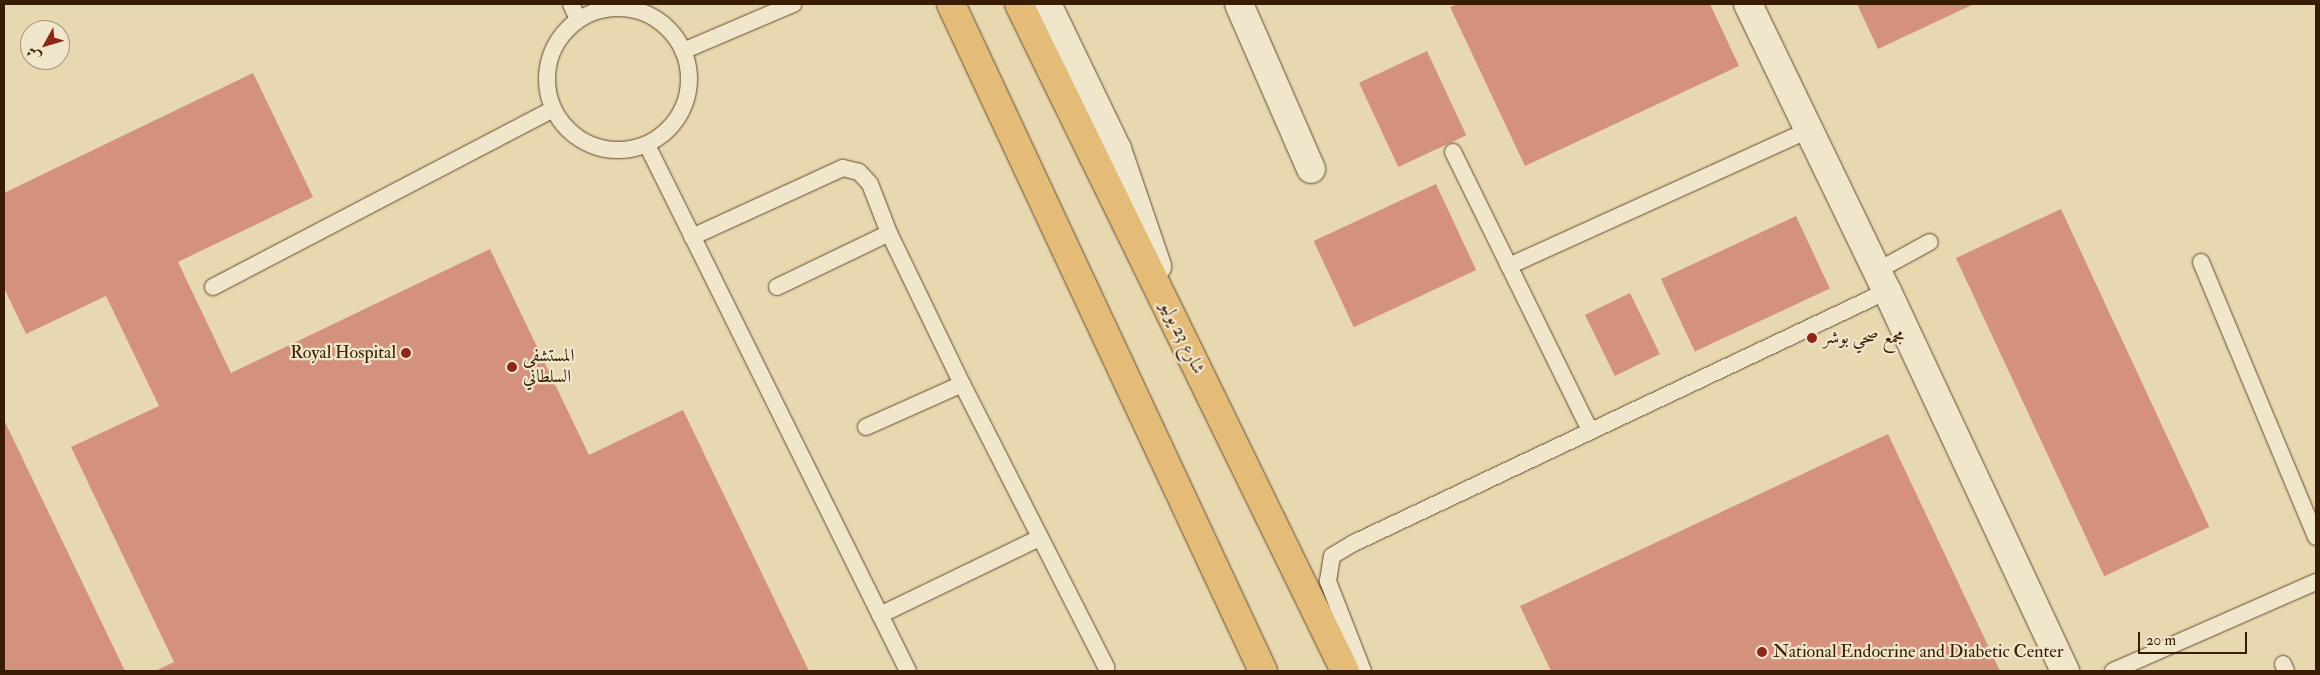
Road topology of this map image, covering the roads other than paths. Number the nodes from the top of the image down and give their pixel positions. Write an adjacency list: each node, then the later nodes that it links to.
1 (571, 4): 8 (lane)
2 (793, 4): 9 (lane)
3 (951, 4): 33 (main road)
4 (1019, 4): 23 (main road, شارع 23 يوليو)
5 (1047, 4): 23 (street)
6 (1239, 4): 14 (street)
7 (1748, 4): 11 (street)
8 (578, 20): 9 (lane); 10 (lane)
9 (684, 51): 12 (lane)
10 (553, 109): 12 (lane); 21 (lane)
11 (1809, 130): 19 (lane); 20 (street)
12 (647, 145): 16 (lane)
13 (1453, 152): 19 (lane)
14 (1311, 169)
15 (889, 233): 16 (lane); 22 (lane); 24 (lane)
16 (692, 237): 30 (lane)
17 (1930, 242): 20 (lane)
18 (2201, 262): 27 (lane)
19 (1509, 266): 26 (lane)
20 (1882, 281): 26 (lane); 36 (street)
21 (213, 287)
22 (777, 288)
23 (1181, 336): 34 (main road, شارع 23 يوليو)
24 (962, 384): 25 (lane); 28 (lane)
25 (866, 427)
26 (1590, 431): 35 (lane)
27 (2316, 536)
28 (1039, 538): 30 (lane); 31 (lane)
29 (2316, 582): 37 (lane)
30 (880, 615): 32 (lane)
31 (1106, 667)
32 (908, 671)
33 (1263, 671)
34 (1344, 671)
35 (1362, 671)
36 (2065, 671)
37 (2113, 671)

